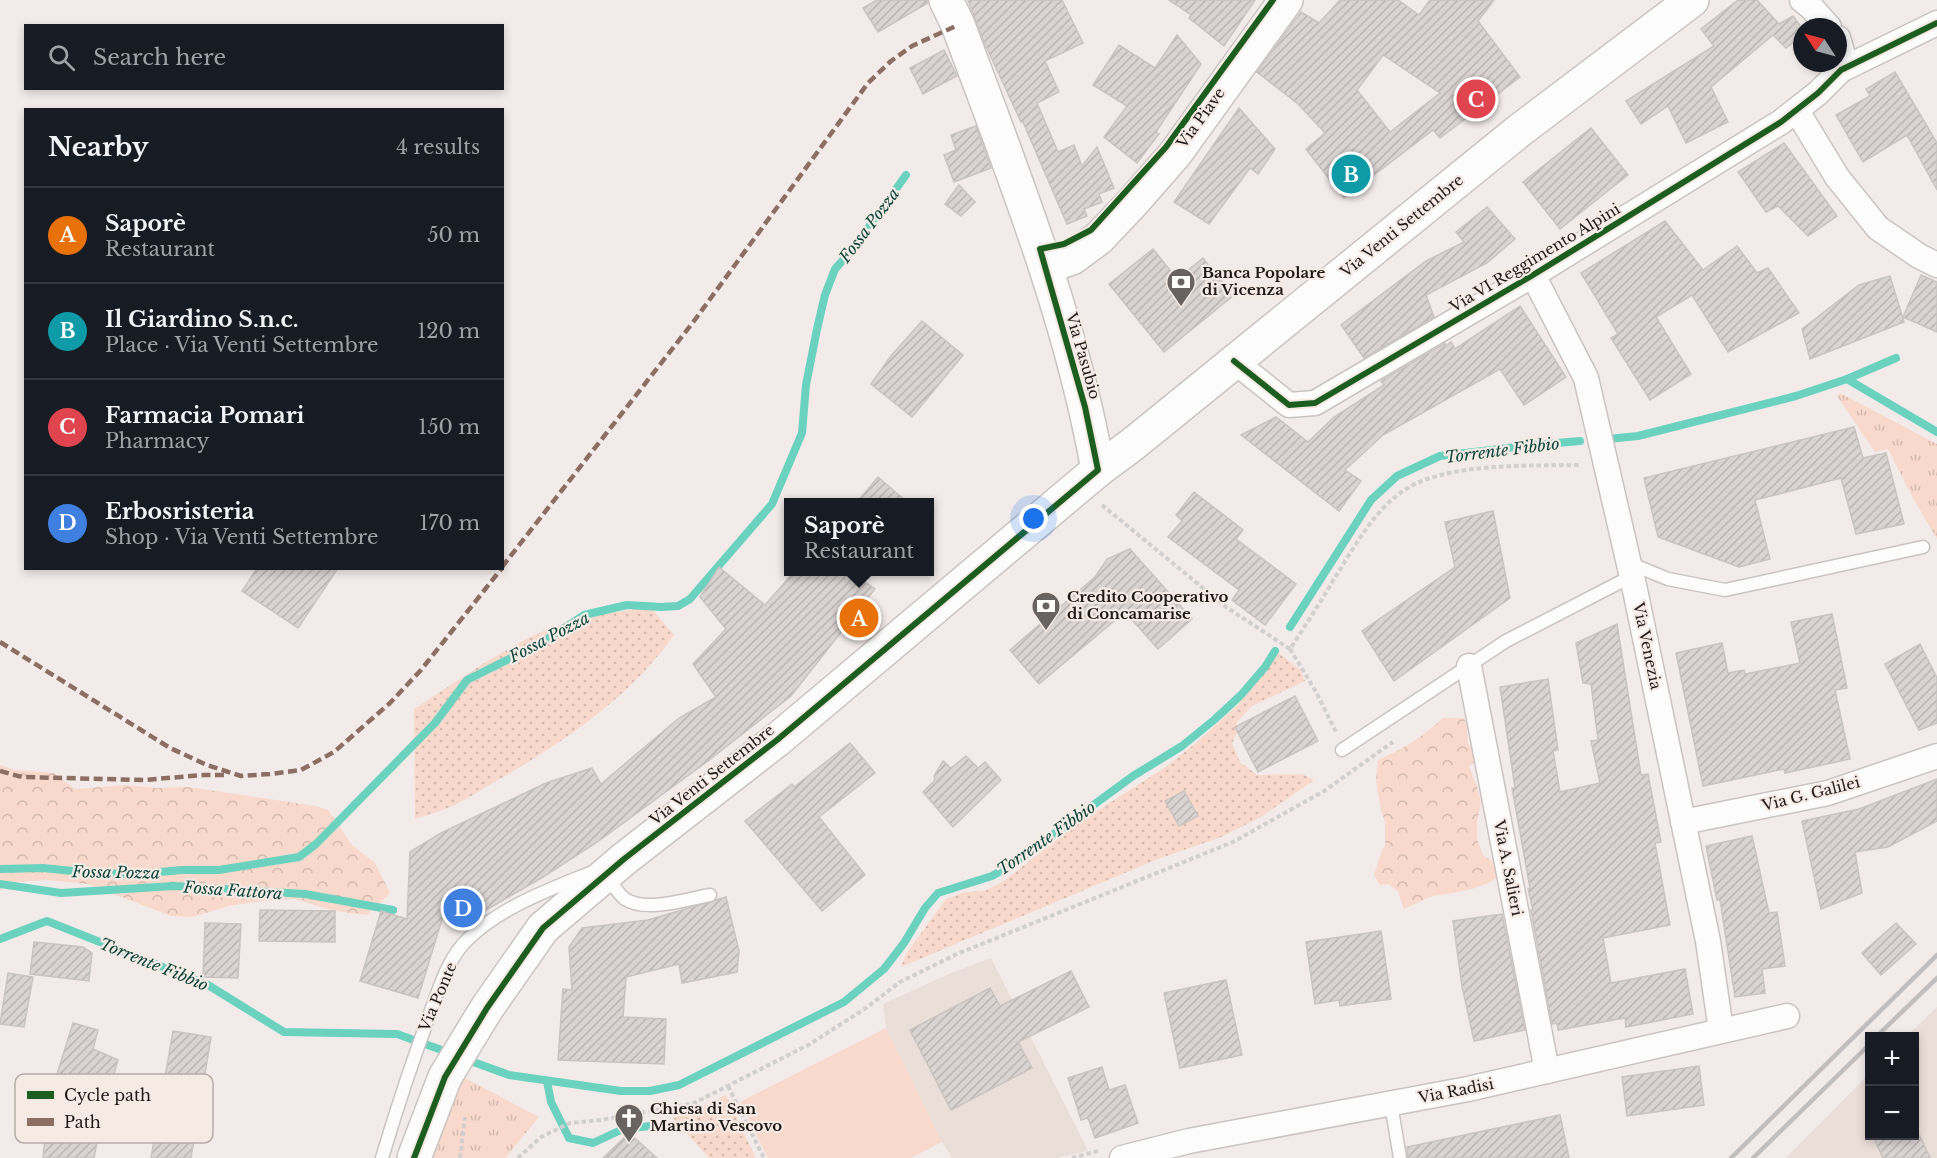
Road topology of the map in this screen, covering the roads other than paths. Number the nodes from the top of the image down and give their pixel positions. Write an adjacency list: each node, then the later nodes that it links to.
1 (946, 0): 11 (main road, Via Pasubio)
2 (1286, 0): 11 (main road, Via Piave)
3 (1692, 0): 13 (main road, Via Venti Settembre)
4 (1802, 0): 5 (street)
5 (1821, 18)
6 (1937, 23): 7 (street)
7 (1847, 67)
8 (1838, 72): 9 (street, Via VI Reggimento Alpini)
9 (1797, 111): 10 (street); 12 (street, Via VI Reggimento Alpini)
10 (1937, 265)
11 (1046, 267): 14 (main road, Via Pasubio)
12 (1533, 275): 13 (street, Via VI Reggimento Alpini); 16 (street, Via Venezia)
13 (1234, 361): 14 (main road, Via Venti Settembre)
14 (1098, 470): 21 (main road, Via Venti Settembre)
15 (1923, 548): 16 (lane)
16 (1630, 570): 17 (lane); 20 (street, Via Venezia)
17 (1469, 666): 18 (lane); 25 (street, Via A. Salieri)
18 (1342, 750)
19 (1937, 756): 20 (street, Via G. Galilei)
20 (1683, 822): 24 (street, Via Venezia)
21 (615, 867): 22 (lane); 27 (main road, Via Venti Settembre); 28 (lane, Via Ponte)
22 (710, 895)
23 (1787, 1016): 24 (street, Via Radisi)
24 (1721, 1030): 25 (street, Via Radisi)
25 (1547, 1071): 26 (street, Via Radisi)
26 (1391, 1104): 29 (street, Via Radisi); 30 (lane)
27 (415, 1156)
28 (382, 1158)
29 (1122, 1158)
30 (1400, 1158)

